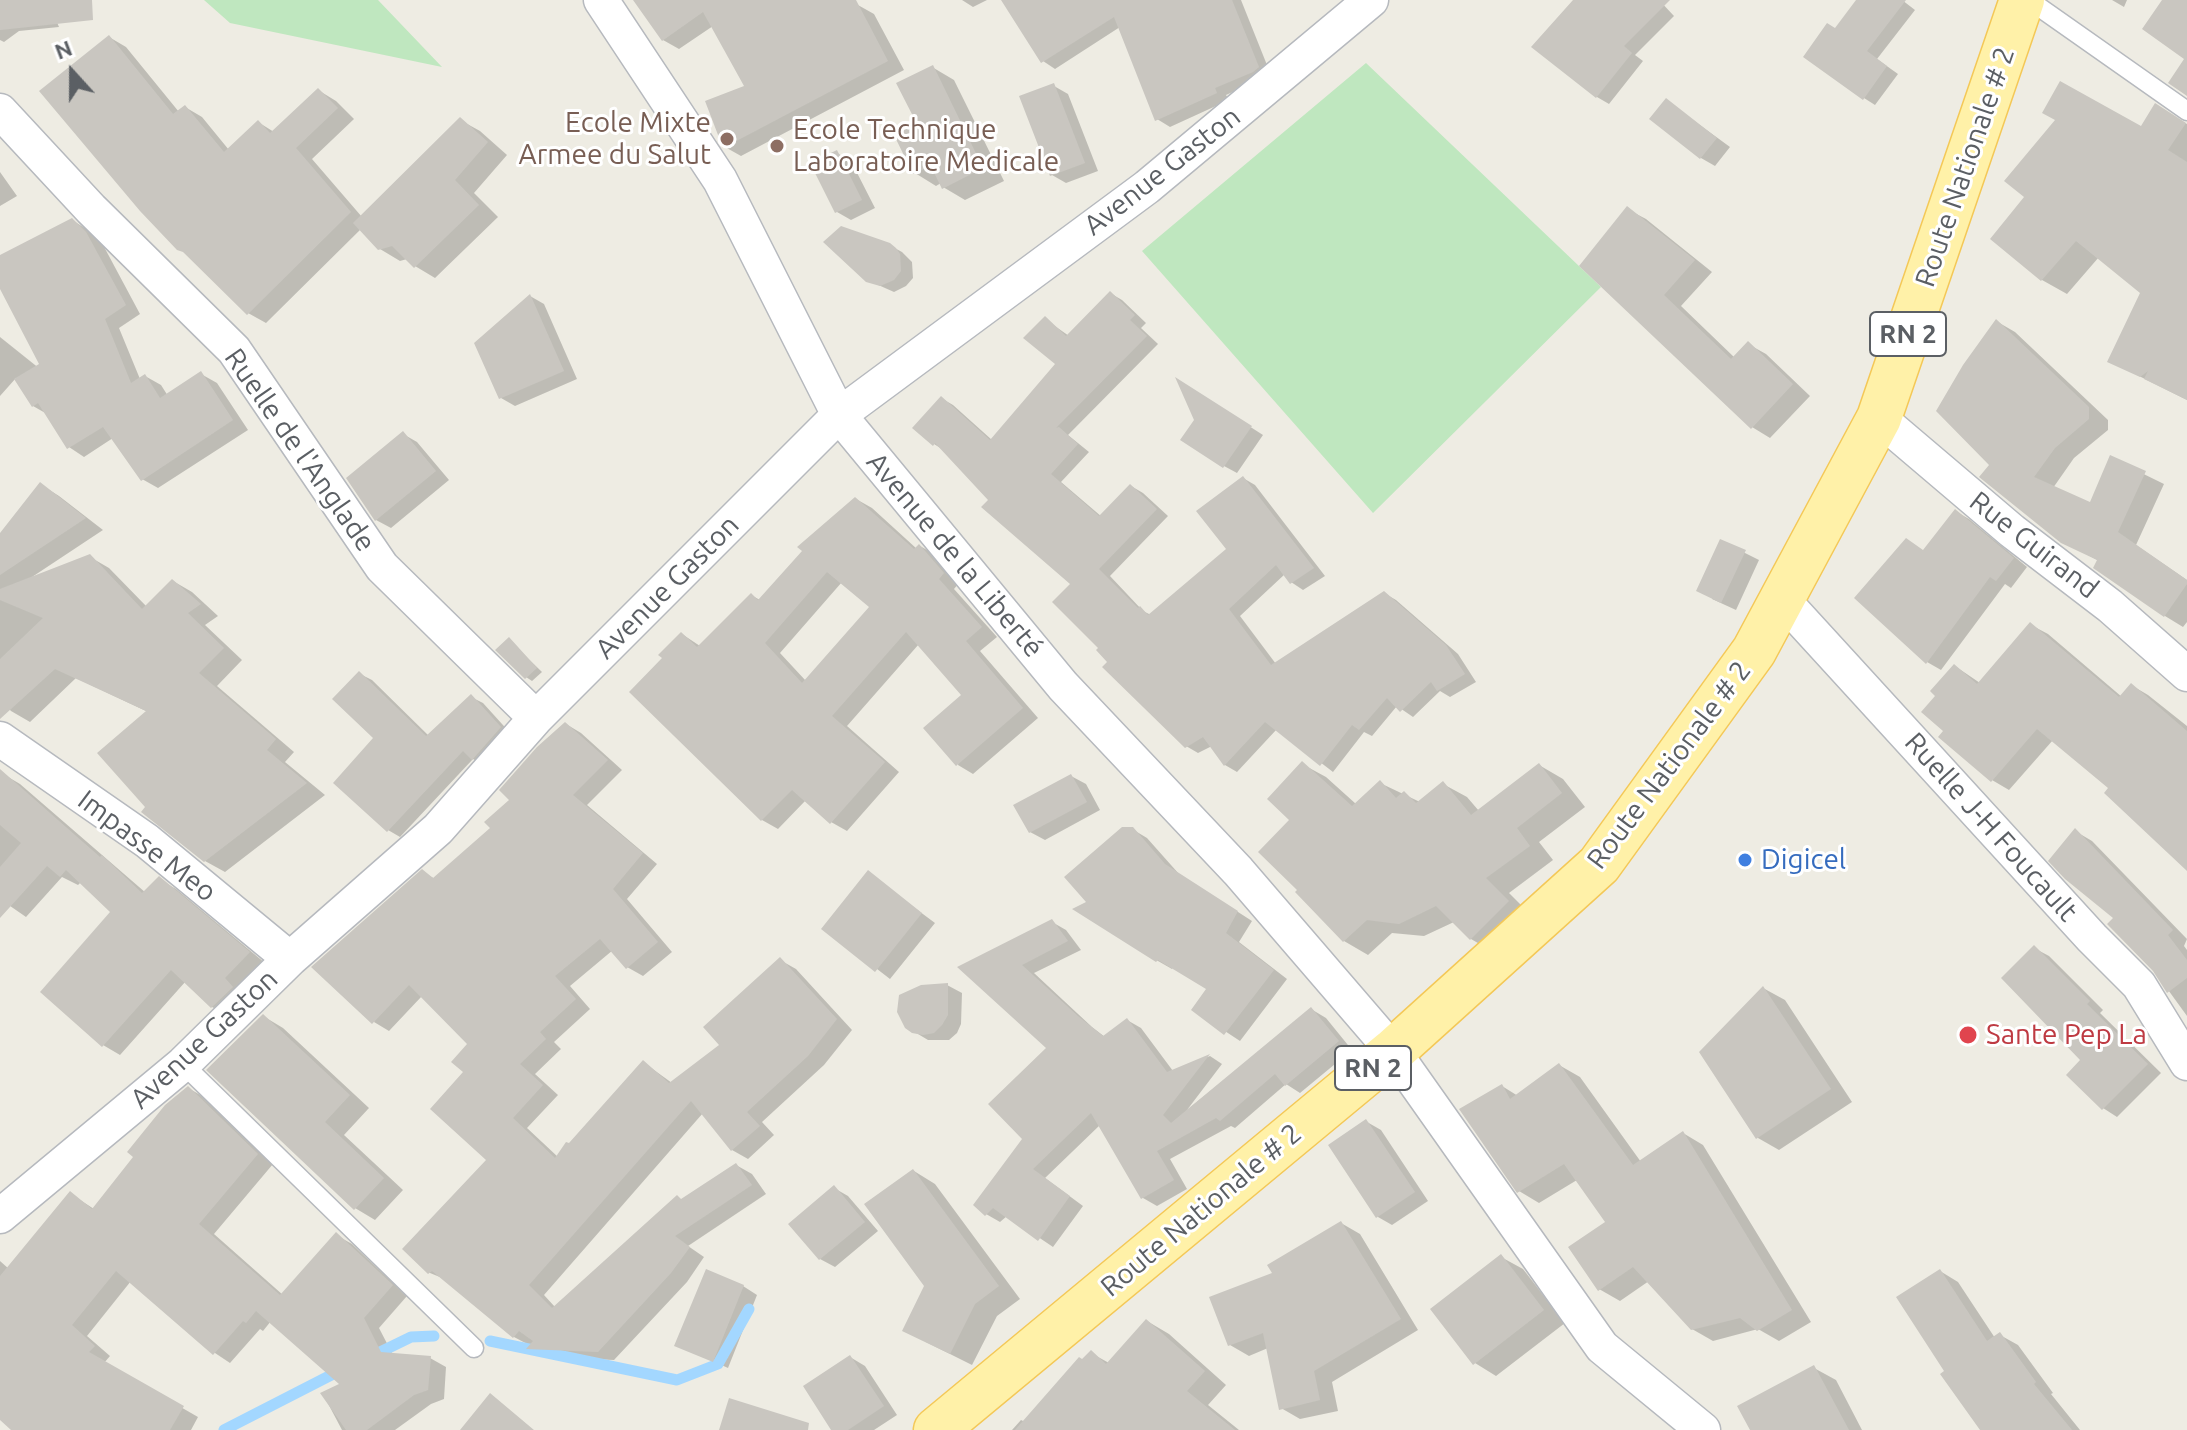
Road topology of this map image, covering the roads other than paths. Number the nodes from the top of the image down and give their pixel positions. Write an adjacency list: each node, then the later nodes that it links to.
1 (601, 0): 7 (street, Avenue de la Liberté)
2 (1371, 0): 7 (street, Avenue Gaston)
3 (2022, 0): 8 (main road, Route Nationale # 2 / RN 2)
4 (2029, 0): 6 (lane)
5 (0, 111): 11 (street, Ruelle de l'Anglade)
6 (2187, 111)
7 (839, 415): 11 (street, Avenue Gaston); 14 (street, Avenue de la Liberté)
8 (1879, 418): 9 (main road, Route Nationale # 2 / RN 2); 10 (street, Rue Guirand)
9 (1782, 599): 14 (main road, Route Nationale # 2 / RN 2); 15 (street, Ruelle J-H Foucault)
10 (2187, 674)
11 (536, 718): 13 (street, Avenue Gaston)
12 (0, 739): 13 (street, Impasse Meo)
13 (290, 959): 16 (street, Avenue Gaston)
14 (1393, 1051): 19 (main road, Route Nationale # 2 / RN 2); 20 (street, Avenue de la Liberté)
15 (2187, 1063)
16 (183, 1064): 17 (street, Avenue Gaston); 18 (lane)
17 (0, 1216)
18 (474, 1348)
19 (936, 1430)
20 (1703, 1430)

